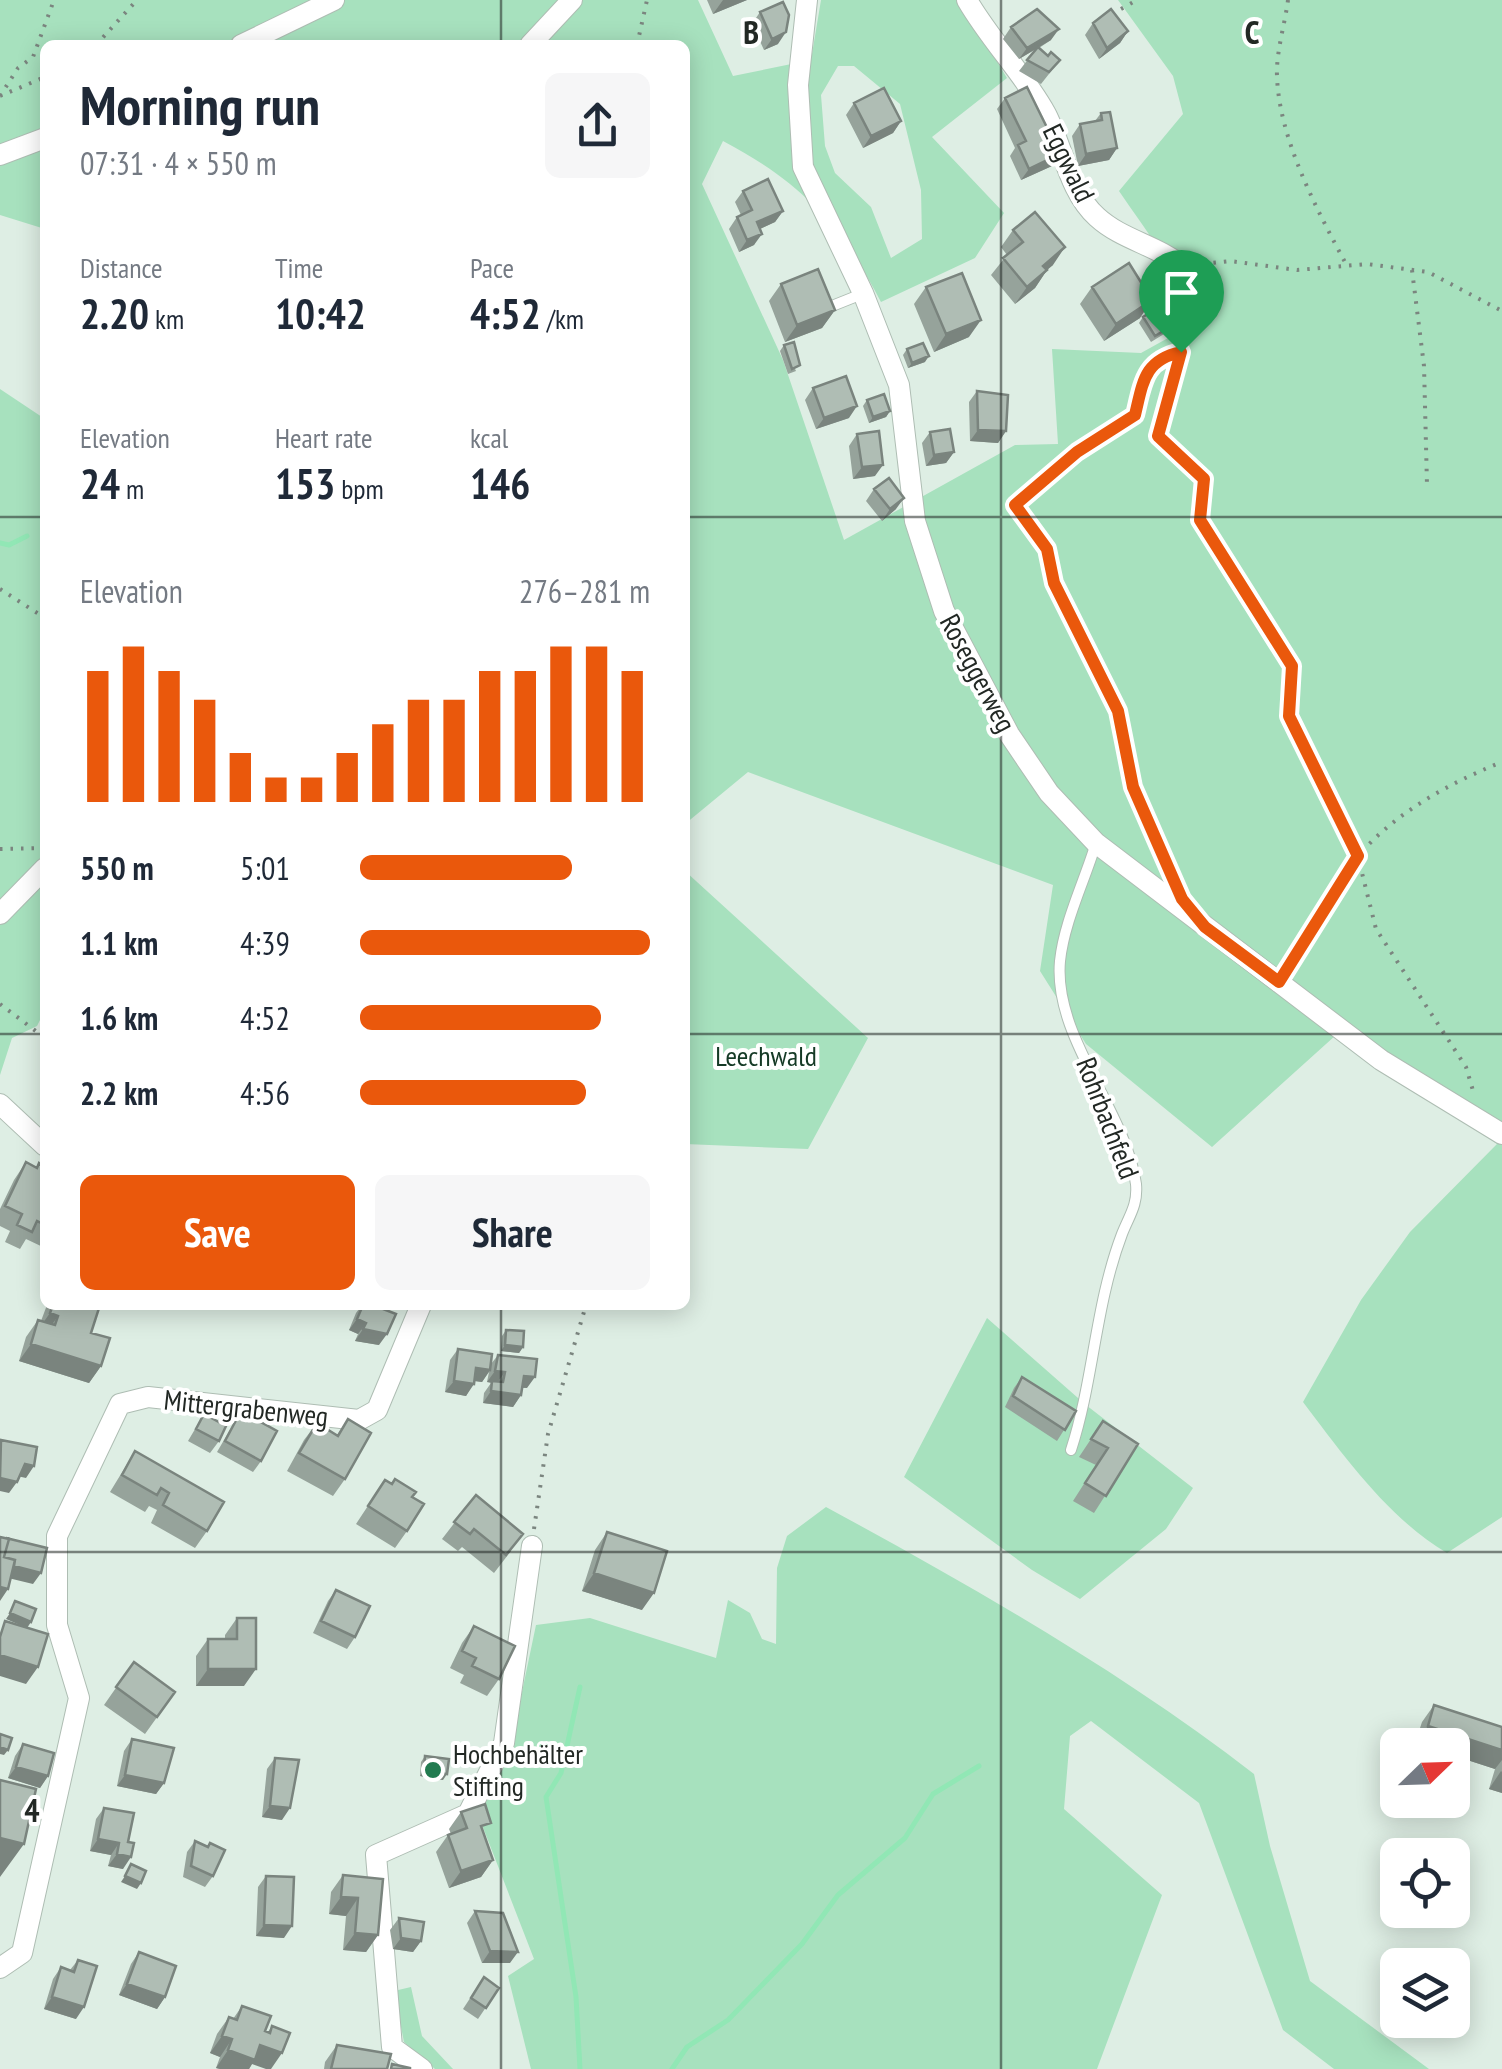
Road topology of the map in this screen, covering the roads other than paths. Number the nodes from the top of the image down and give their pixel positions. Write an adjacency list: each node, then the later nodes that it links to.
1 (334, 0): 5 (street)
2 (572, 0): 6 (street)
3 (808, 0): 9 (street, Roseggerweg)
4 (968, 0): 10 (street, Eggwald)
5 (251, 40)
6 (535, 40)
7 (40, 140): 8 (street)
8 (0, 154)
9 (863, 293): 11 (lane); 12 (street, Roseggerweg)
10 (1187, 297)
11 (818, 312)
12 (1096, 843): 16 (street, Roseggerweg); 19 (lane, Rohrbachfeld)
13 (40, 873): 14 (street)
14 (0, 914)
15 (0, 1104): 17 (street)
16 (1502, 1134)
17 (40, 1141)
18 (419, 1310): 21 (street, Mittergrabenweg)
19 (1071, 1450)
20 (532, 1546): 22 (street)
21 (0, 1968)
22 (422, 2069)

